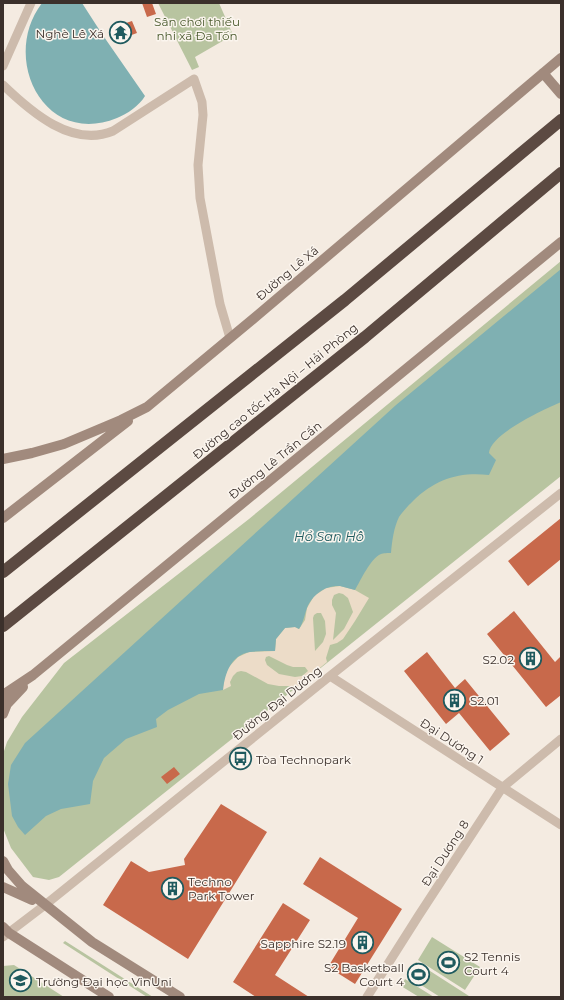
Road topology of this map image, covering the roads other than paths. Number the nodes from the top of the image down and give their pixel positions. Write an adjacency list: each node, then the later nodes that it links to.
1 (31, 3): 3 (street)
2 (561, 58): 4 (main road, Đường Lê Xá)
3 (3, 66)
4 (543, 73): 6 (main road); 10 (main road, Đường Lê Xá)
5 (3, 85): 10 (street)
6 (561, 94)
7 (561, 120): 15 (highway)
8 (561, 173): 16 (highway, Đường cao tốc Hà Nội – Hải Phòng)
9 (561, 242): 17 (main road, Đường Lê Trần Cẩn)
10 (230, 338): 11 (main road, Đường Lê Xá)
11 (147, 407): 12 (main road, Đường Lê Xá); 14 (main road)
12 (3, 459)
13 (561, 493): 18 (street, Đường Đại Dương)
14 (3, 518)
15 (3, 572)
16 (3, 626)
17 (33, 675): 19 (main road, Đường Lê Trần Cẩn); 20 (main road)
18 (330, 676): 22 (street, Đại Dương 1); 26 (street, Đường Đại Dương)
19 (3, 695)
20 (3, 714)
21 (561, 739): 22 (street, Đại Dương 8)
22 (502, 788): 23 (street, Đại Dương 1); 30 (street, Đại Dương 8)
23 (561, 825)
24 (3, 861): 26 (main road)
25 (3, 887): 26 (main road)
26 (45, 905): 27 (street, Đường Đại Dương); 29 (main road)
27 (5, 932): 28 (main road)
28 (109, 997)
29 (180, 997)
30 (367, 997)

